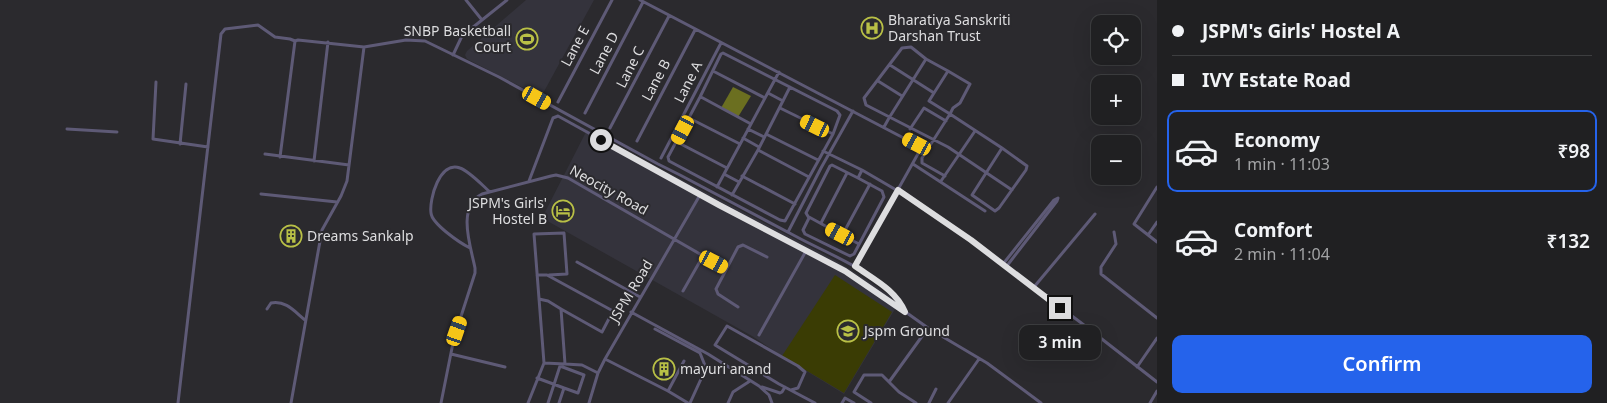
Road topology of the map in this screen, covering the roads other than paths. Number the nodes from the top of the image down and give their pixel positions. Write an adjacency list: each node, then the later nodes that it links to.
1 (507, 0): 6 (street)
2 (612, 0): 33 (street, Lane E)
3 (468, 1): 6 (street)
4 (642, 1): 5 (street); 37 (street, Lane D)
5 (669, 16): 8 (street); 44 (street, Lane C)
6 (482, 20): 7 (street)
7 (473, 27): 9 (street); 14 (street)
8 (695, 30): 12 (street); 54 (street, Lane B)
9 (481, 34)
10 (295, 41): 11 (street); 58 (street); 65 (street)
11 (328, 42): 13 (street); 68 (street)
12 (721, 43): 19 (street); 66 (street, Lane A)
13 (364, 47): 14 (street); 70 (street)
14 (453, 55): 95 (street)
15 (926, 59): 16 (street); 18 (street); 21 (street)
16 (890, 65): 21 (street); 22 (street)
17 (713, 71): 20 (street); 29 (street); 30 (street)
18 (948, 71): 27 (street); 38 (street)
19 (779, 72): 20 (street); 36 (street)
20 (775, 79): 25 (street); 26 (street)
21 (913, 80): 27 (street); 28 (street)
22 (878, 81): 28 (street); 40 (street)
23 (156, 82): 56 (street)
24 (186, 84): 56 (street)
25 (790, 87): 31 (street); 50 (street)
26 (768, 92): 30 (street); 31 (street)
27 (934, 93): 32 (street)
28 (902, 96): 40 (street)
29 (700, 97): 39 (street); 42 (street)
30 (765, 98): 42 (street)
31 (783, 101): 34 (street)
32 (929, 101): 35 (street); 38 (street)
33 (558, 102)
34 (780, 108): 50 (street); 51 (street)
35 (924, 108): 41 (street); 47 (street)
36 (853, 111): 43 (street); 63 (street)
37 (585, 113)
38 (950, 114): 41 (street); 48 (street)
39 (689, 118): 55 (street); 57 (street)
40 (889, 118): 43 (street); 47 (street)
41 (946, 121): 53 (street)
42 (751, 124): 46 (street)
43 (884, 127): 69 (street)
44 (610, 128)
45 (67, 129): 49 (street)
46 (748, 129): 51 (street); 52 (street)
47 (910, 129): 53 (street)
48 (975, 131): 60 (street); 64 (street)
49 (117, 132)
50 (833, 134): 61 (street)
51 (765, 135): 59 (street); 67 (street)
52 (743, 138): 57 (street); 59 (street)
53 (933, 140): 64 (street); 77 (street)
54 (637, 141)
55 (677, 142): 71 (street); 84 (street)
56 (180, 144): 58 (street)
57 (740, 144): 71 (street)
58 (208, 147): 156 (street)
59 (759, 148): 76 (street); 78 (street)
60 (1002, 148): 74 (street); 87 (street)
61 (823, 151): 63 (street); 67 (street)
62 (264, 154): 65 (street)
63 (829, 154): 72 (street); 92 (street)
64 (959, 154): 74 (street); 77 (street)
65 (280, 156): 68 (street)
66 (661, 158)
67 (818, 160): 78 (street)
68 (314, 161): 70 (street)
69 (913, 164): 81 (street); 86 (street)
70 (349, 165): 96 (street)
71 (727, 168): 75 (street)
72 (862, 170): 79 (street); 86 (street)
73 (847, 172): 79 (street); 100 (street); 102 (street)
74 (986, 172): 87 (street); 87 (street)
75 (724, 174): 82 (street); 84 (street)
76 (742, 176): 82 (street); 97 (street)
77 (945, 176): 81 (street)
78 (809, 177): 89 (street)
79 (858, 178): 83 (street)
80 (529, 181): 90 (street, Neocity Road); 93 (street); 107 (street, Neocity Road)
81 (941, 181): 98 (street)
82 (739, 182): 94 (street)
83 (870, 184): 105 (street); 109 (street)
84 (717, 187): 88 (street)
85 (1157, 187): 106 (street)
86 (898, 190): 115 (street); 116 (street)
87 (1012, 190)
88 (725, 191): 94 (street); 95 (street)
89 (802, 191): 92 (street); 97 (street)
90 (490, 192): 110 (street, Neocity Road); 110 (street)
91 (261, 194): 96 (street)
92 (808, 194): 103 (street)
93 (700, 195): 107 (street, JSPM Road); 111 (street)
94 (732, 195): 97 (street)
95 (722, 197): 103 (street)
96 (337, 202): 130 (street)
97 (795, 204)
98 (985, 212)
99 (1095, 214): 120 (street)
100 (808, 217): 102 (street); 109 (street)
101 (1157, 222): 106 (street)
102 (820, 223): 105 (street)
103 (788, 232): 115 (street)
104 (1114, 232): 129 (street)
105 (840, 234): 109 (street)
106 (1148, 235): 108 (street)
107 (674, 240): 112 (street, Neocity Road); 122 (street, JSPM Road)
108 (1157, 242)
109 (860, 244)
110 (471, 248): 135 (street, Neocity Road)
111 (806, 251): 128 (street); 133 (street)
112 (703, 256): 117 (street, Neocity Road); 121 (street)
113 (767, 257): 117 (street)
114 (577, 262): 122 (street)
115 (855, 266): 128 (street)
116 (1004, 266): 116 (street); 120 (street)
117 (726, 269): 124 (street)
118 (537, 275): 119 (street); 119 (street); 123 (street)
119 (547, 275): 126 (street)
120 (1034, 287): 142 (street)
121 (683, 291)
122 (640, 297): 127 (street, JSPM Road)
123 (539, 299): 126 (street); 139 (street)
124 (738, 307)
125 (267, 309): 130 (street)
126 (561, 309): 140 (street)
127 (631, 312): 136 (street, JSPM Road); 145 (street)
128 (905, 312): 131 (street)
129 (1157, 318)
130 (305, 320): 157 (street)
131 (928, 328): 137 (street); 146 (street)
132 (655, 329): 163 (street)
133 (759, 335)
134 (1157, 338): 142 (street)
135 (451, 354): 141 (street); 158 (street, Neocity Road)
136 (605, 358): 143 (street, JSPM Road); 154 (street)
137 (979, 359): 172 (street); 173 (street)
138 (684, 361): 154 (street)
139 (544, 363): 140 (street); 144 (street)
140 (562, 364): 143 (street); 148 (street); 151 (street)
141 (505, 367)
142 (1138, 367): 147 (street)
143 (598, 373): 162 (street, JSPM Road)
144 (538, 378): 148 (street); 159 (street)
145 (750, 381): 149 (street); 164 (street)
146 (889, 382): 169 (street); 170 (street)
147 (1157, 382)
148 (554, 384): 151 (street); 160 (street)
149 (759, 386): 150 (street); 165 (street)
150 (785, 387): 153 (street); 153 (street)
151 (564, 388): 161 (street)
152 (936, 389): 171 (street)
153 (791, 390): 166 (street)
154 (668, 391): 163 (street)
155 (1157, 391): 174 (street)
156 (178, 403)
157 (291, 403)
158 (441, 403)
159 (528, 403)
160 (548, 403)
161 (559, 403)
162 (589, 403)
163 (689, 403)
164 (728, 403)
165 (772, 403)
166 (815, 403)
167 (842, 403): 168 (street)
168 (854, 403)
169 (871, 403)
170 (916, 403)
171 (929, 403)
172 (948, 403)
173 (1041, 403)
174 (1150, 403)

